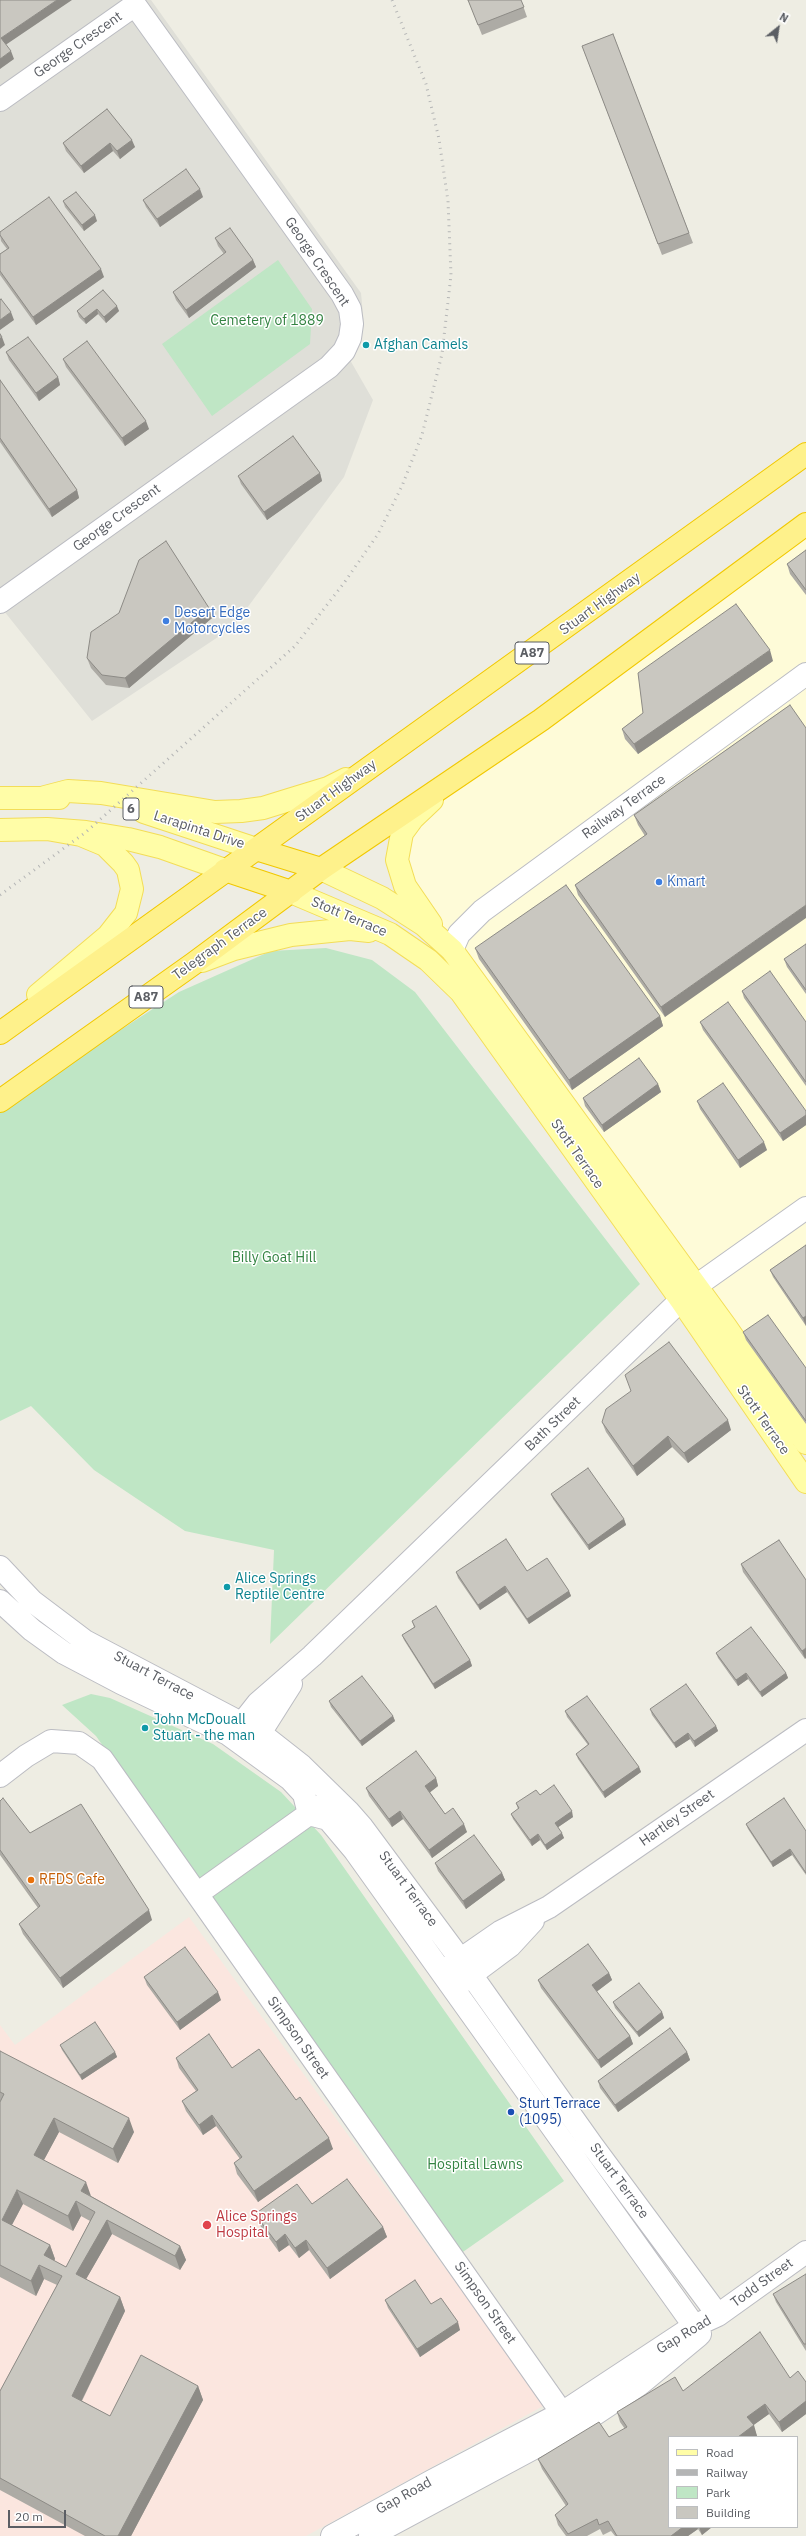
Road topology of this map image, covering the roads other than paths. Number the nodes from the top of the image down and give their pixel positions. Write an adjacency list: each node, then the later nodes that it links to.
1 (0, 100): 4 (street, George Crescent)
2 (806, 454): 6 (highway, Stuart Highway / A87)
3 (806, 524): 7 (highway, A87)
4 (0, 602)
5 (806, 674): 17 (street, Railway Terrace)
6 (362, 772): 8 (main road); 12 (highway, Stuart Highway / A87)
7 (456, 777): 13 (highway, A87); 17 (main road)
8 (45, 797): 9 (main road, Larapinta Drive / 6); 12 (main road, Larapinta Drive / 6)
9 (0, 798)
10 (47, 829): 11 (main road, Larapinta Drive / 6); 14 (main road, Larapinta Drive / 6); 19 (main road)
11 (0, 830)
12 (256, 849): 13 (highway, 6); 14 (highway, A87)
13 (321, 869): 15 (highway, Telegraph Terrace / A87); 17 (main road, Stott Terrace)
14 (225, 870): 15 (highway, 6); 20 (highway, A87)
15 (291, 892): 16 (main road, Stott Terrace); 18 (highway, Telegraph Terrace / A87)
16 (390, 934): 18 (main road); 23 (main road, Stott Terrace)
17 (452, 950): 23 (main road, Stott Terrace)
18 (193, 964): 21 (highway, Telegraph Terrace / A87)
19 (0, 1027)
20 (0, 1033)
21 (0, 1101)
22 (806, 1208): 23 (street, Bath Street)
23 (688, 1293): 24 (main road, Stott Terrace); 25 (main road, Stott Terrace); 29 (street, Bath Street)
24 (806, 1443)
25 (806, 1482)
26 (0, 1567): 29 (street, Stuart Terrace)
27 (0, 1601): 29 (street, Stuart Terrace)
28 (806, 1730): 34 (street, Hartley Street)
29 (246, 1735): 31 (street, Stuart Terrace); 32 (street, Stuart Terrace)
30 (0, 1776): 33 (street, Simpson Street)
31 (333, 1797): 32 (street); 34 (street, Stuart Terrace)
32 (309, 1814): 33 (street); 34 (street, Stuart Terrace)
33 (197, 1894): 38 (street, Simpson Street)
34 (457, 1974): 36 (street, Stuart Terrace); 37 (street, Stuart Terrace)
35 (806, 2252): 36 (street, Todd Street)
36 (718, 2315): 37 (street, Gap Road)
37 (697, 2330): 38 (street, Gap Road); 40 (street, Gap Road)
38 (562, 2413): 39 (street, Gap Road)
39 (332, 2536)
40 (370, 2536)

